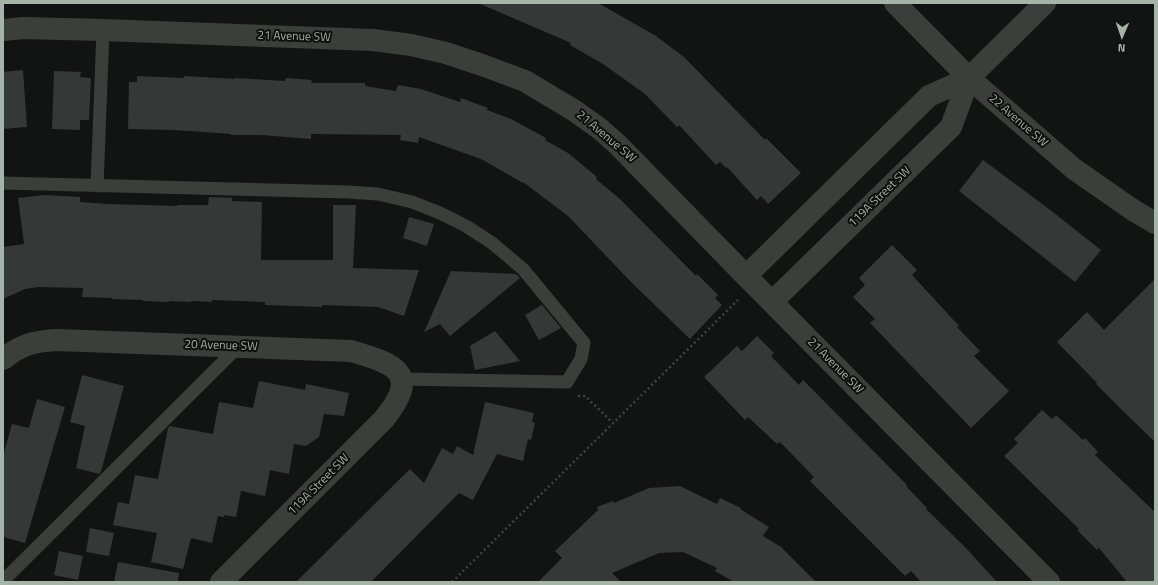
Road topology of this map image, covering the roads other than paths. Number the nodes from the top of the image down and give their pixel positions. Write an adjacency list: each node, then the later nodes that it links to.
1 (895, 3): 5 (street, 22 Avenue SW)
2 (1045, 3): 5 (street, 119A Street SW)
3 (3, 30): 4 (street, 21 Avenue SW)
4 (103, 30): 7 (lane); 9 (street, 21 Avenue SW)
5 (969, 78): 8 (street, 22 Avenue SW); 9 (street, 119A Street SW); 10 (street, 119A Street SW)
6 (3, 183): 7 (lane)
7 (97, 186): 13 (lane)
8 (1155, 223)
9 (750, 280): 10 (street, 21 Avenue SW)
10 (772, 302): 16 (street, 21 Avenue SW)
11 (238, 347): 12 (street, 20 Avenue SW); 13 (street, 20 Avenue SW); 14 (lane)
12 (3, 359)
13 (402, 379): 15 (street, 119A Street SW)
14 (3, 581)
15 (221, 582)
16 (1049, 582)

